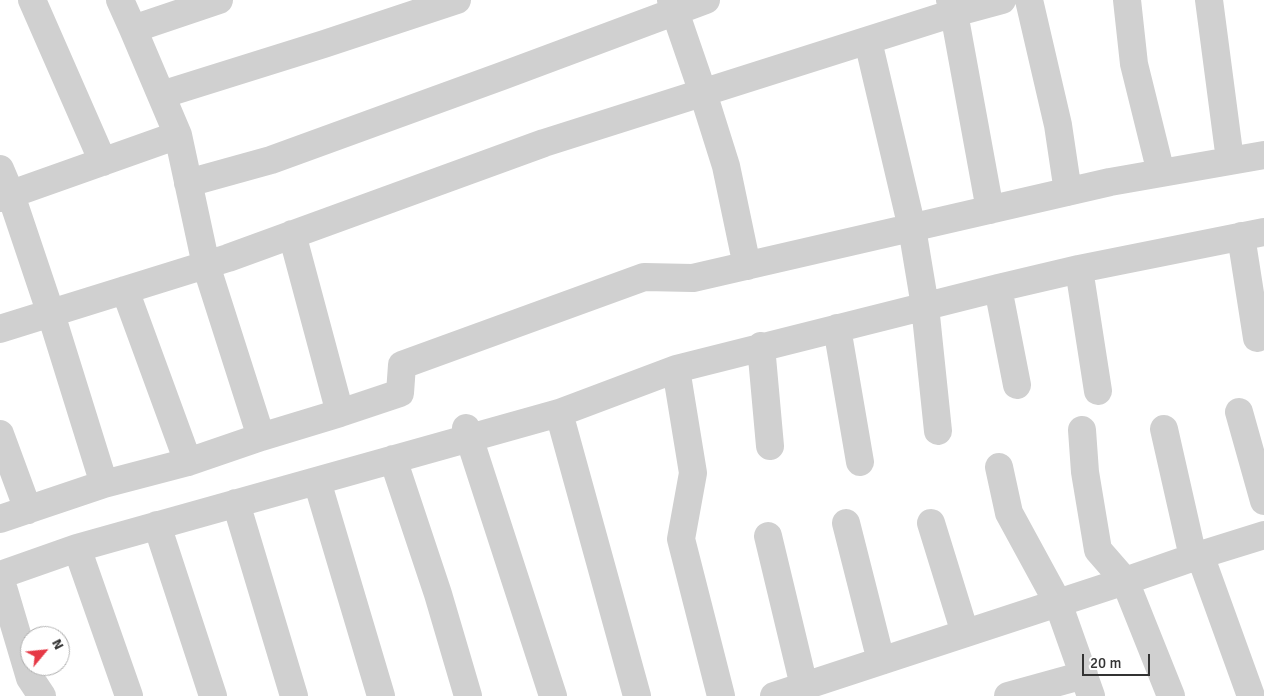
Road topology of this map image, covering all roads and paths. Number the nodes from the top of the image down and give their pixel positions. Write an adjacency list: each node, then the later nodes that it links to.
1 (32, 0): 19 (street)
2 (120, 0): 12 (street)
3 (219, 0): 12 (street)
4 (457, 0): 15 (street)
5 (706, 0): 10 (street)
6 (1002, 0): 11 (street)
7 (1029, 0): 23 (street)
8 (1128, 0): 21 (street)
9 (1209, 0): 18 (street)
10 (673, 6): 14 (street); 22 (street)
11 (952, 7): 13 (street); 25 (street)
12 (133, 29): 15 (street)
13 (868, 41): 14 (street); 26 (street)
14 (704, 93): 27 (street); 30 (street)
15 (161, 95): 16 (street)
16 (178, 135): 19 (street); 22 (street)
17 (1264, 155): 18 (street)
18 (1230, 160): 21 (street)
19 (103, 162): 24 (street)
20 (0, 169): 24 (street)
21 (1161, 173): 23 (street)
22 (188, 184): 29 (street)
23 (1068, 192): 25 (street)
24 (5, 196): 35 (street)
25 (990, 210): 26 (street)
26 (912, 228): 30 (street); 34 (street)
27 (292, 234): 29 (street); 44 (street)
28 (1252, 234): 31 (street); 38 (street)
29 (206, 264): 33 (street); 51 (street)
30 (747, 266): 44 (street)
31 (1079, 269): 32 (street); 42 (street)
32 (998, 288): 34 (street); 41 (street)
33 (125, 290): 35 (street); 54 (street)
34 (925, 306): 36 (street); 48 (street)
35 (51, 314): 37 (street); 58 (street)
36 (837, 328): 39 (street); 55 (street)
37 (0, 329)
38 (1257, 338)
39 (761, 346): 40 (street); 52 (street)
40 (676, 368): 45 (street); 85 (street)
41 (1017, 385)
42 (1098, 391)
43 (1239, 412): 59 (street)
44 (340, 413): 51 (street)
45 (559, 413): 49 (street); 84 (street)
46 (1164, 429): 69 (street)
47 (1082, 430): 71 (street)
48 (938, 431)
49 (468, 433): 53 (street); 83 (street)
50 (0, 434): 61 (street)
51 (261, 437): 54 (street)
52 (770, 446)
53 (393, 460): 57 (street); 82 (street)
54 (188, 462): 58 (street)
55 (860, 462)
56 (999, 467): 72 (street)
57 (317, 481): 60 (street); 81 (street)
58 (104, 484): 61 (street)
59 (1264, 501)
60 (236, 503): 65 (street); 80 (street)
61 (28, 510): 62 (street)
62 (0, 519)
63 (931, 523): 73 (street)
64 (846, 524): 74 (street)
65 (157, 525): 68 (street); 79 (street)
66 (1264, 535): 69 (street)
67 (768, 536): 75 (street)
68 (77, 548): 70 (street); 78 (street)
69 (1197, 556): 71 (street); 89 (street)
70 (0, 576): 77 (street)
71 (1125, 581): 72 (street); 88 (street)
72 (1058, 603): 73 (street); 76 (street)
73 (965, 633): 74 (street)
74 (882, 661): 75 (street)
75 (804, 686): 86 (street)
76 (1087, 686): 87 (street)
77 (42, 696)
78 (129, 696)
79 (213, 696)
80 (294, 696)
81 (381, 696)
82 (468, 696)
83 (554, 696)
84 (637, 696)
85 (722, 696)
86 (774, 696)
87 (1008, 696)
88 (1171, 696)
89 (1251, 696)

